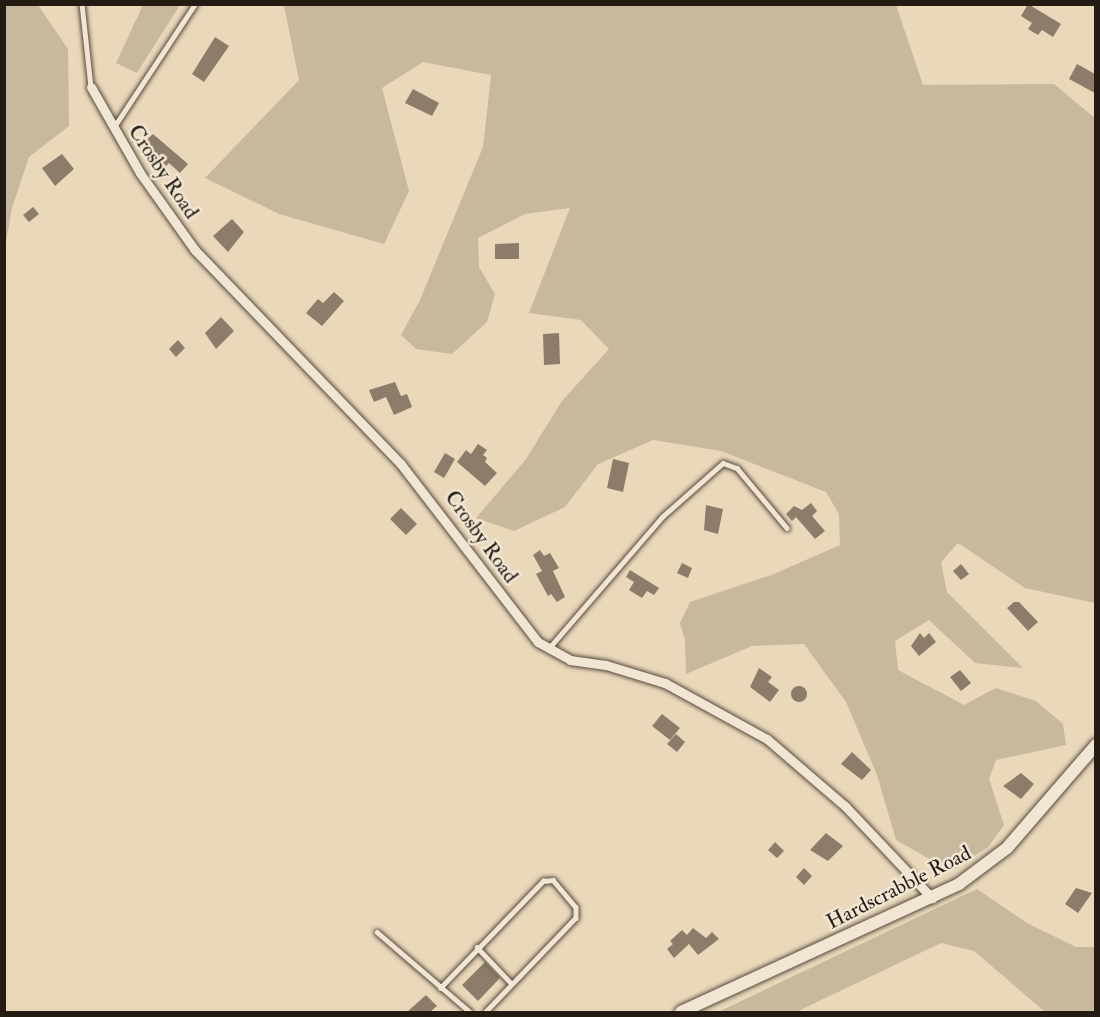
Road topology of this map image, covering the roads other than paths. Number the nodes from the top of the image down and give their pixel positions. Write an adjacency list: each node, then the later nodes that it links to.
1 (82, 4): 3 (lane)
2 (195, 4): 4 (lane)
3 (91, 87): 4 (street, Crosby Road)
4 (113, 129): 6 (street, Crosby Road)
5 (787, 528): 6 (lane)
6 (549, 648): 8 (street, Crosby Road)
7 (1095, 745): 8 (street, Hardscrabble Road)
8 (932, 897): 15 (street, Hardscrabble Road)
9 (377, 932): 12 (lane)
10 (477, 947): 11 (lane); 11 (lane); 12 (lane)
11 (512, 982): 14 (lane)
12 (440, 988): 13 (lane)
13 (470, 1012)
14 (486, 1012)
15 (681, 1012)

